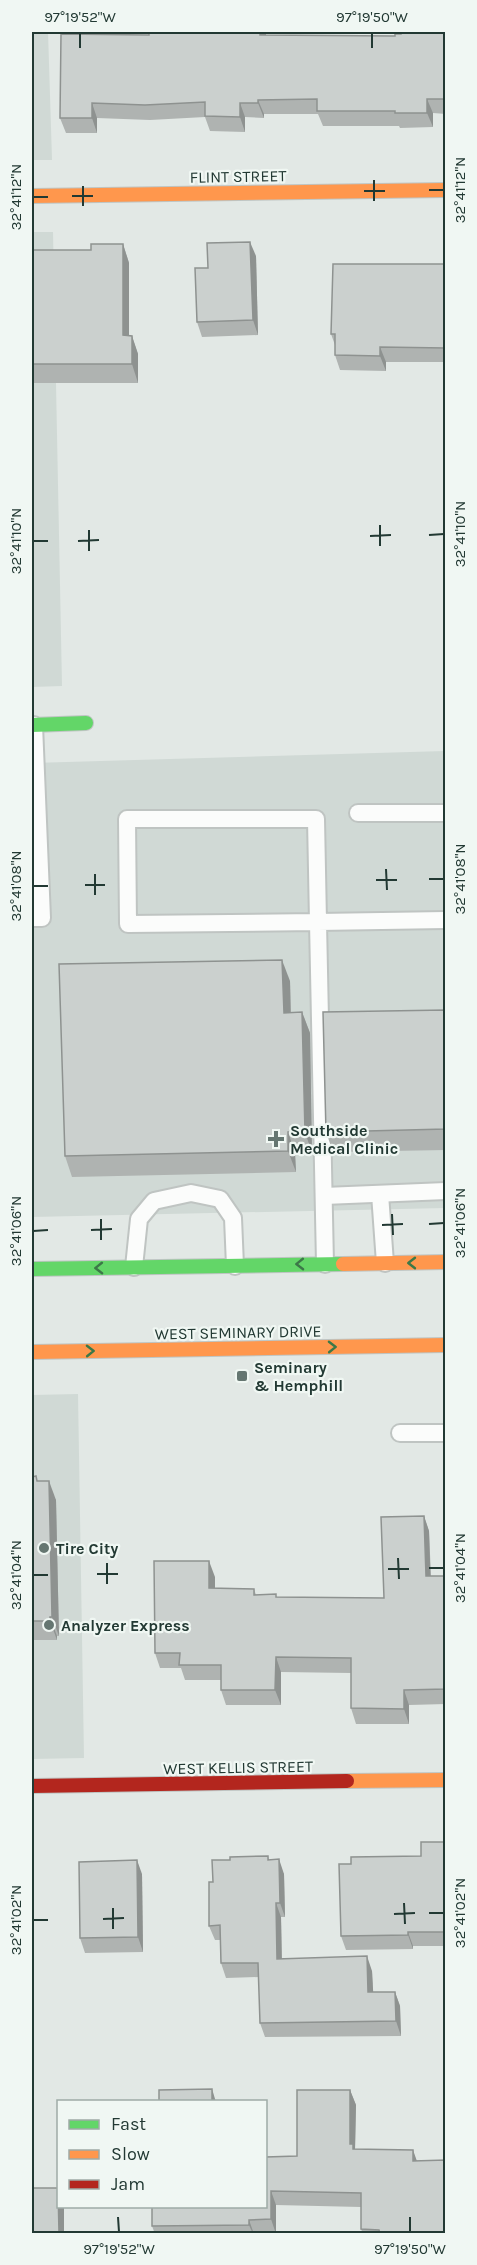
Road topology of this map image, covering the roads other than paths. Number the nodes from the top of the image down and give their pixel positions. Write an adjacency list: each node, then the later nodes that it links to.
1 (446, 190): 2 (street, FLINT STREET)
2 (32, 196)
3 (86, 723): 4 (street)
4 (32, 725): 7 (lane)
5 (358, 813): 6 (lane)
6 (446, 813)
7 (35, 835): 8 (lane)
8 (32, 918)
9 (446, 920): 10 (lane)
10 (318, 922): 10 (lane); 13 (lane)
11 (446, 1191): 12 (lane)
12 (380, 1194): 13 (lane); 15 (lane)
13 (324, 1196): 16 (lane)
14 (446, 1262): 15 (street, one-way to 15)
15 (386, 1263): 16 (street)
16 (325, 1264): 17 (street, one-way to 17)
17 (235, 1266): 18 (street); 18 (lane)
18 (134, 1267): 19 (street, one-way to 19)
19 (32, 1269)
20 (446, 1345): 21 (street, WEST SEMINARY DRIVE, one-way to 20)
21 (32, 1352)
22 (400, 1433): 23 (lane)
23 (446, 1433)
24 (446, 1780): 25 (street, WEST KELLIS STREET)
25 (32, 1786)

